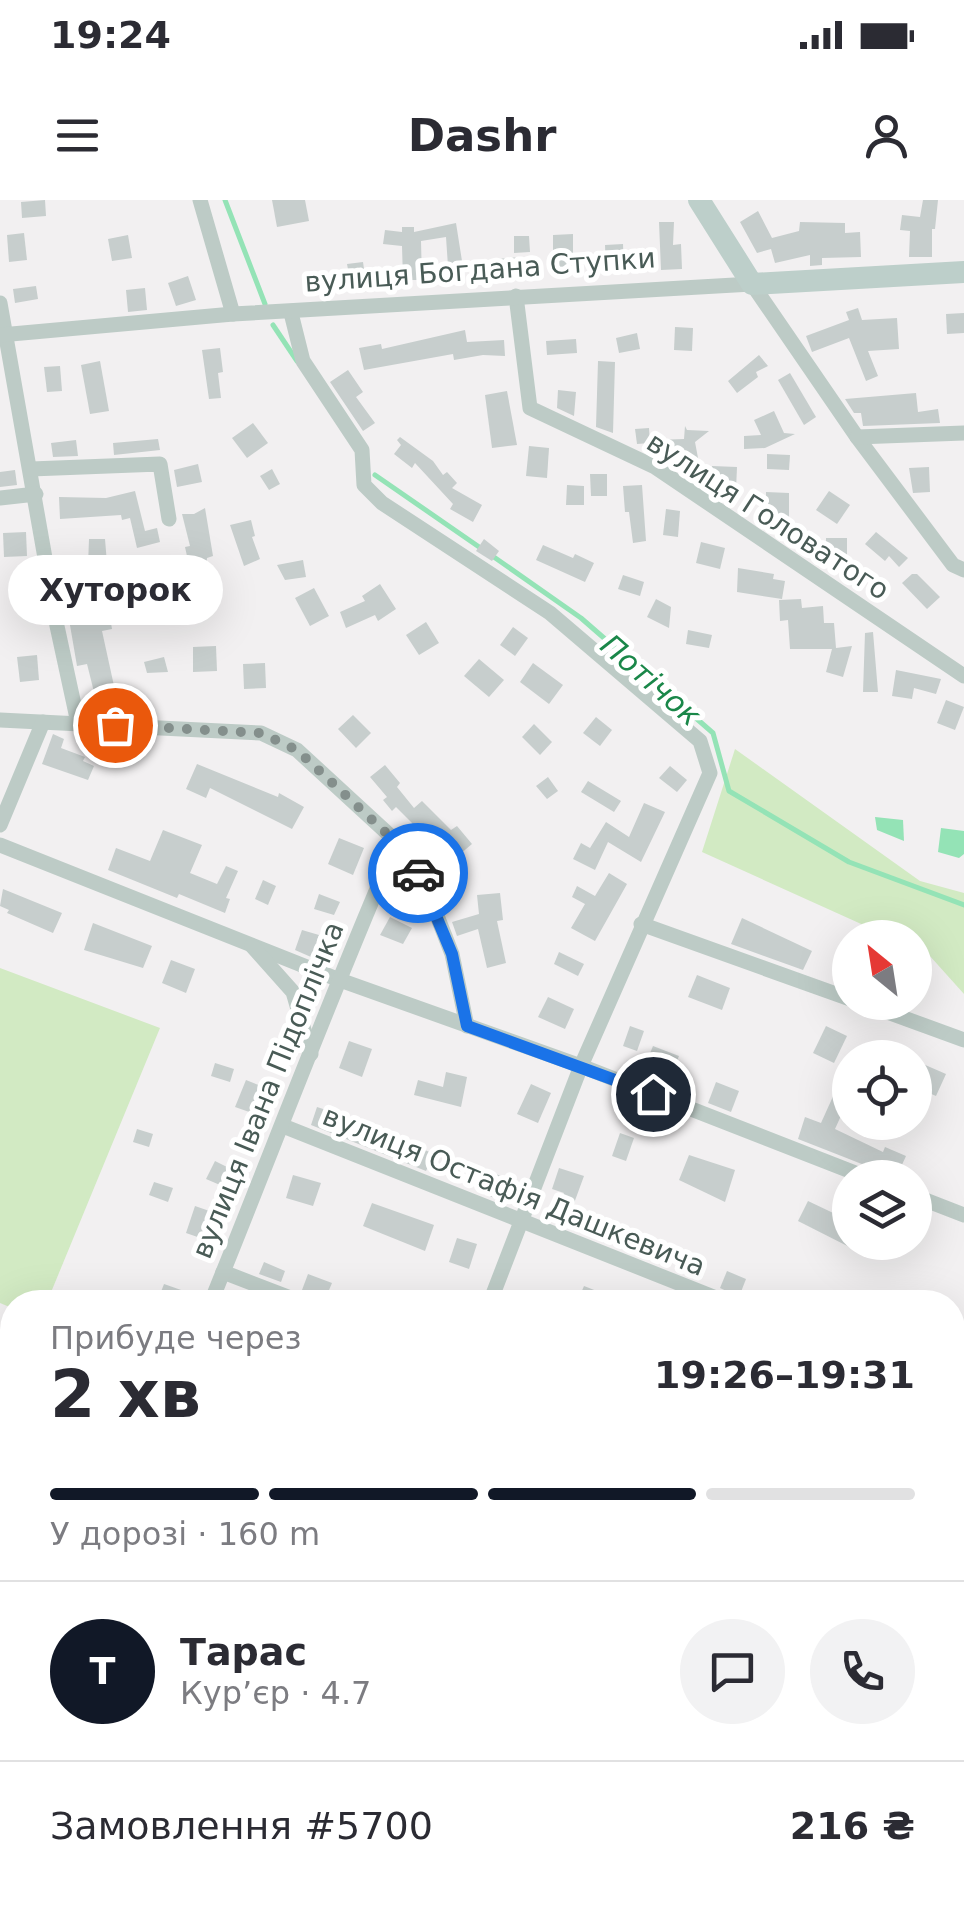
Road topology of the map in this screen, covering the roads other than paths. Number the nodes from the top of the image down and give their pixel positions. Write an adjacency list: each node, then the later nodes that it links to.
1 (200, 200): 8 (street)
2 (706, 203): 4 (street)
3 (964, 272): 4 (street, вулиця Богдана Ступки)
4 (752, 284): 5 (street, вулиця Богдана Ступки); 11 (street)
5 (516, 296): 7 (street, вулиця Богдана Ступки); 17 (street, вулиця Головатого)
6 (0, 303): 9 (street)
7 (291, 312): 8 (street, вулиця Богдана Ступки); 24 (street)
8 (234, 314): 9 (street, вулиця Богдана Ступки)
9 (4, 335): 12 (street)
10 (964, 433): 11 (street)
11 (857, 437): 16 (street)
12 (32, 469): 13 (street); 15 (street)
13 (36, 494): 14 (street); 20 (street)
14 (0, 498)
15 (169, 519)
16 (964, 570)
17 (964, 676)
18 (0, 720): 19 (street)
19 (43, 722): 20 (street); 21 (street)
20 (78, 723): 22 (street)
21 (0, 825)
22 (396, 842): 26 (street, вулиця Івана Підоплічка); 29 (street)
23 (0, 846): 25 (street)
24 (641, 924): 27 (street); 32 (street)
25 (249, 943): 26 (street); 31 (street)
26 (338, 979): 29 (street); 31 (street, вулиця Івана Підоплічка)
27 (832, 993)
28 (909, 1020): 30 (street)
29 (467, 1026): 32 (street)
30 (964, 1040)
31 (312, 1054): 33 (street, вулиця Івана Підоплічка)
32 (581, 1066): 34 (street); 37 (street)
33 (283, 1126): 37 (street, вулиця Остафія Дашкевича); 38 (street, вулиця Івана Підоплічка)
34 (832, 1164)
35 (932, 1202): 36 (street)
36 (964, 1214)
37 (521, 1222): 41 (street); 42 (street, вулиця Остафія Дашкевича)
38 (223, 1272): 39 (street, вулиця Івана Підоплічка); 40 (street)
39 (216, 1290)
40 (270, 1290)
41 (495, 1290)
42 (695, 1290)

